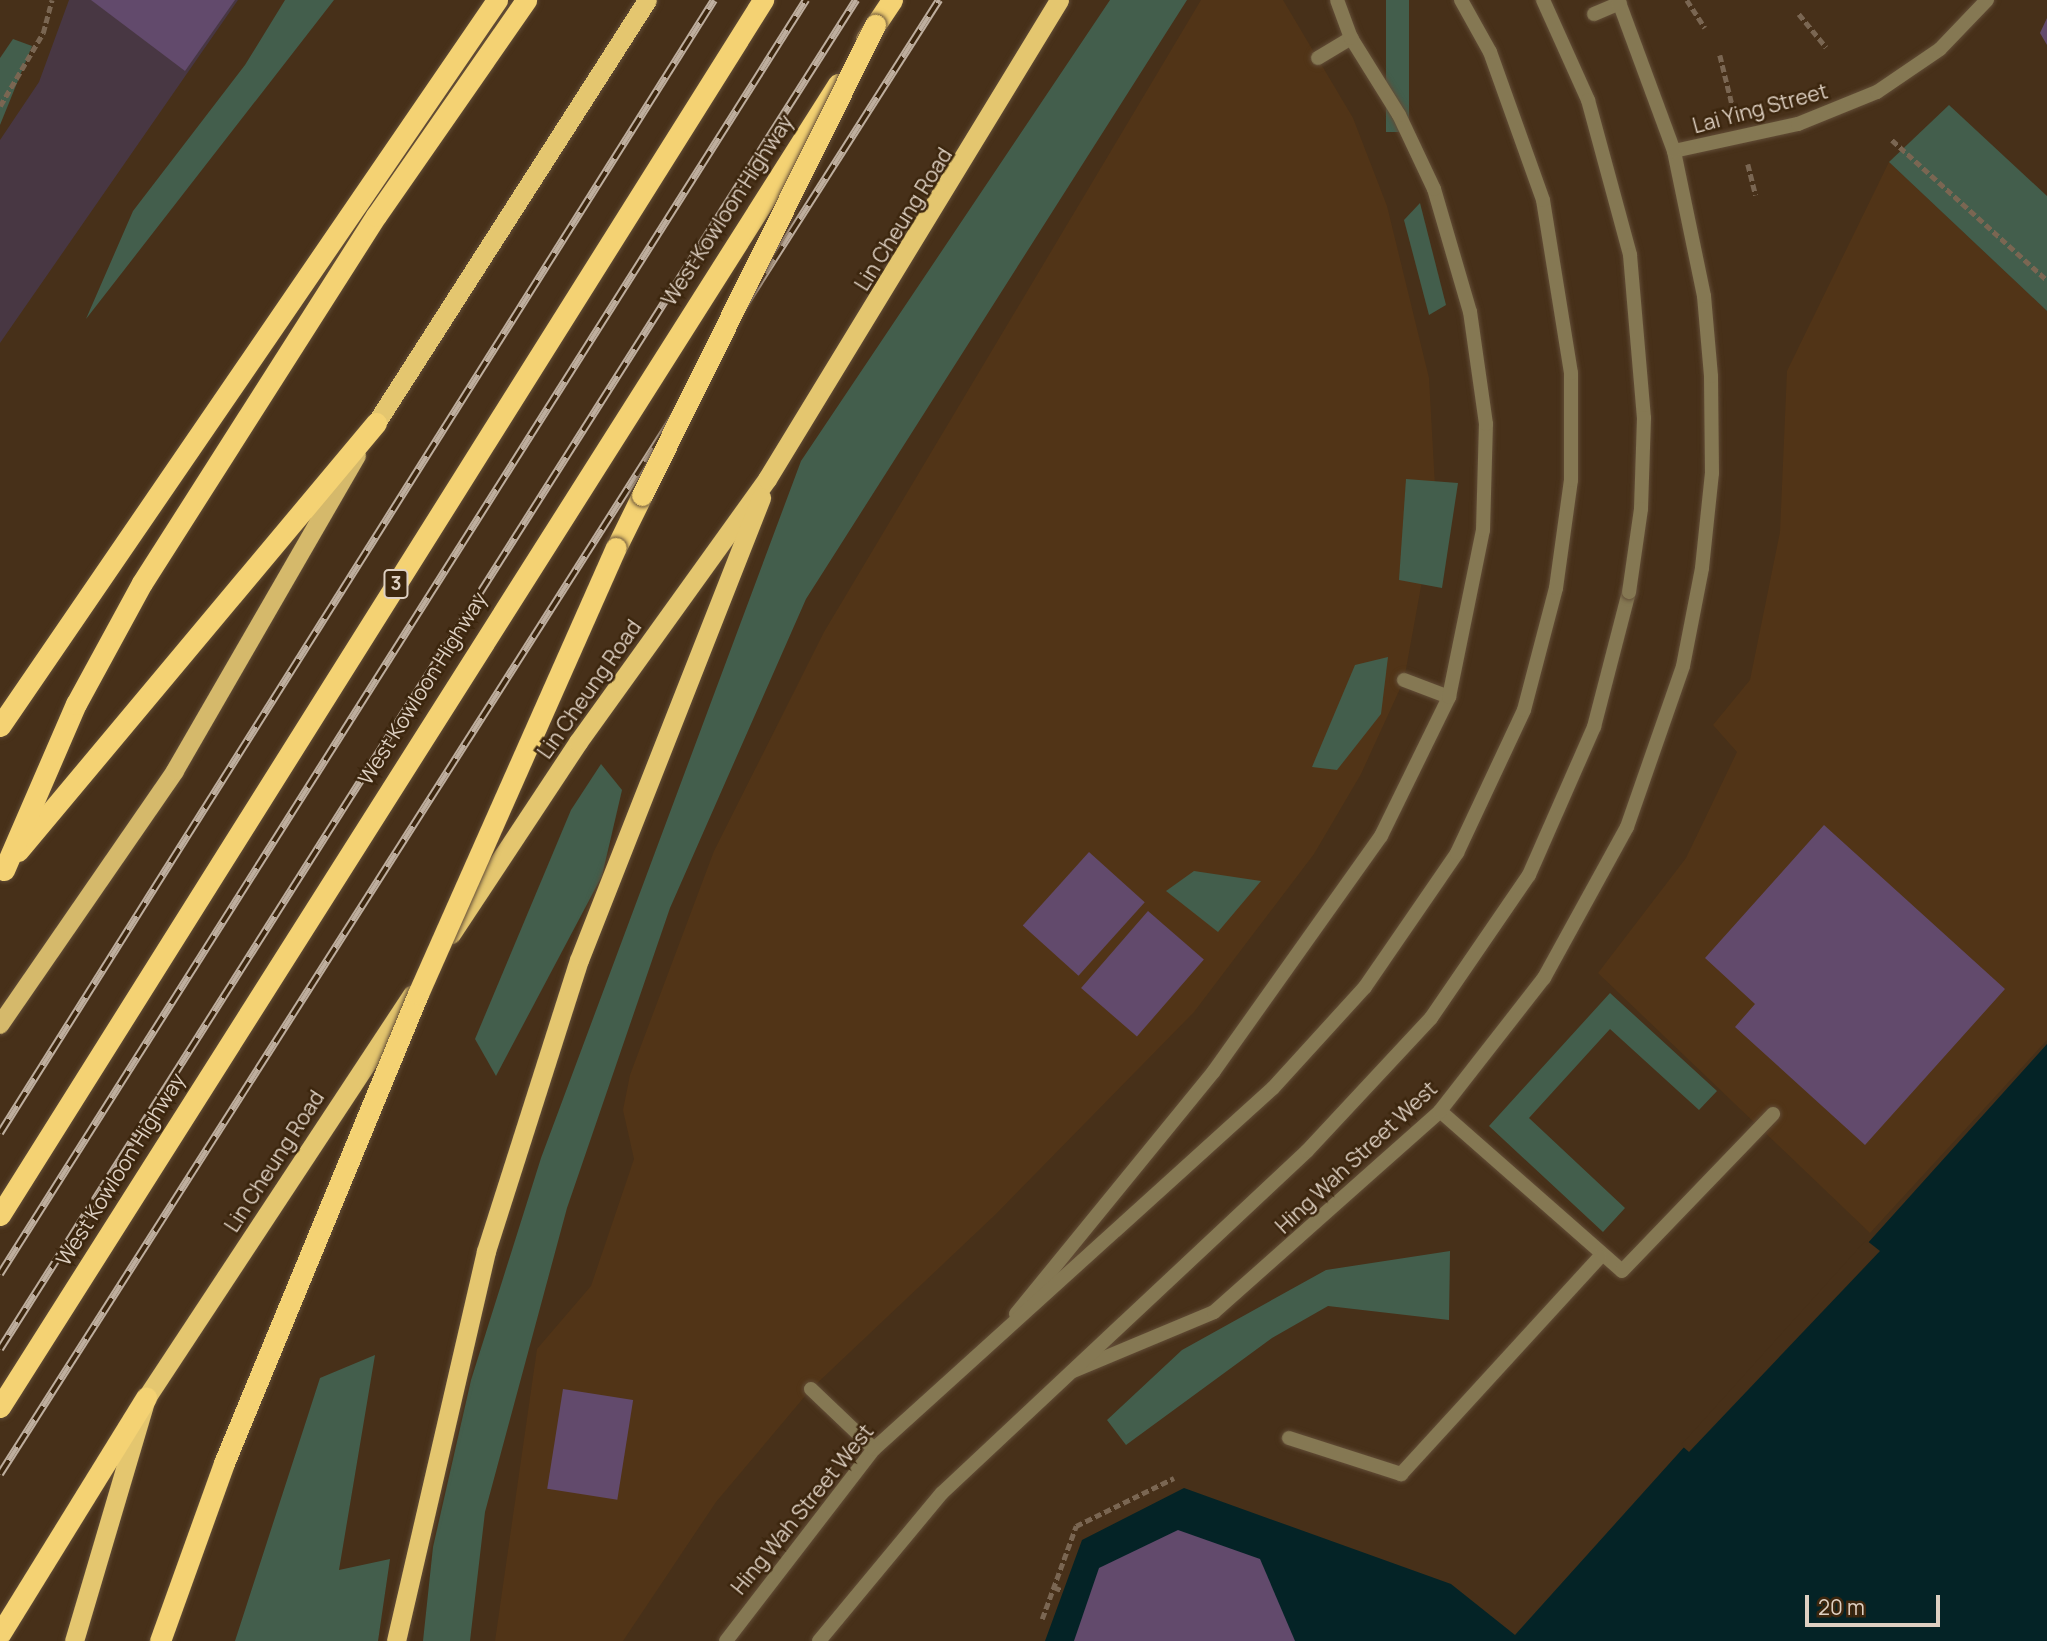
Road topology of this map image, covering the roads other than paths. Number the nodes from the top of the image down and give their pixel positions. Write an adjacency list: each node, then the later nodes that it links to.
1 (497, 0): 21 (highway)
2 (526, 0): 22 (highway)
3 (647, 0): 17 (highway)
4 (763, 0): 26 (highway, 3)
5 (892, 0): 13 (highway, West Kowloon Highway)
6 (1059, 0): 18 (highway, Lin Cheung Road)
7 (1337, 0): 14 (street, Hing Wah Street West)
8 (1461, 0): 28 (street, Hing Wah Street West)
9 (1543, 0): 29 (street, Hing Wah Street West, bridge)
10 (1987, 0): 16 (street, Lai Ying Street)
11 (1619, 1): 12 (street); 16 (street, Hing Wah Street West)
12 (1594, 14)
13 (875, 25): 32 (highway, West Kowloon Highway, bridge); 37 (highway, bridge)
14 (1351, 38): 15 (street); 20 (street, Hing Wah Street West)
15 (1318, 58)
16 (1674, 151): 24 (street, Hing Wah Street West)
17 (376, 424): 22 (highway); 23 (main road)
18 (767, 479): 31 (highway, Lin Cheung Road); 38 (highway)
19 (1404, 680): 20 (street)
20 (1449, 697): 28 (street, Hing Wah Street West)
21 (0, 726)
22 (2, 873)
23 (0, 1024)
24 (1440, 1111): 27 (street); 29 (street, Hing Wah Street West)
25 (1773, 1114): 27 (street)
26 (0, 1214)
27 (1600, 1257): 33 (street)
28 (1009, 1323): 34 (street, Hing Wah Street West)
29 (1073, 1371): 40 (street, Hing Wah Street West)
30 (811, 1389): 34 (street)
31 (146, 1398): 35 (highway); 36 (highway, Lin Cheung Road)
32 (0, 1407)
33 (1289, 1438)
34 (874, 1449): 39 (street, Hing Wah Street West)
35 (0, 1634)
36 (74, 1641)
37 (160, 1641)
38 (396, 1641)
39 (726, 1641)
40 (819, 1641)

